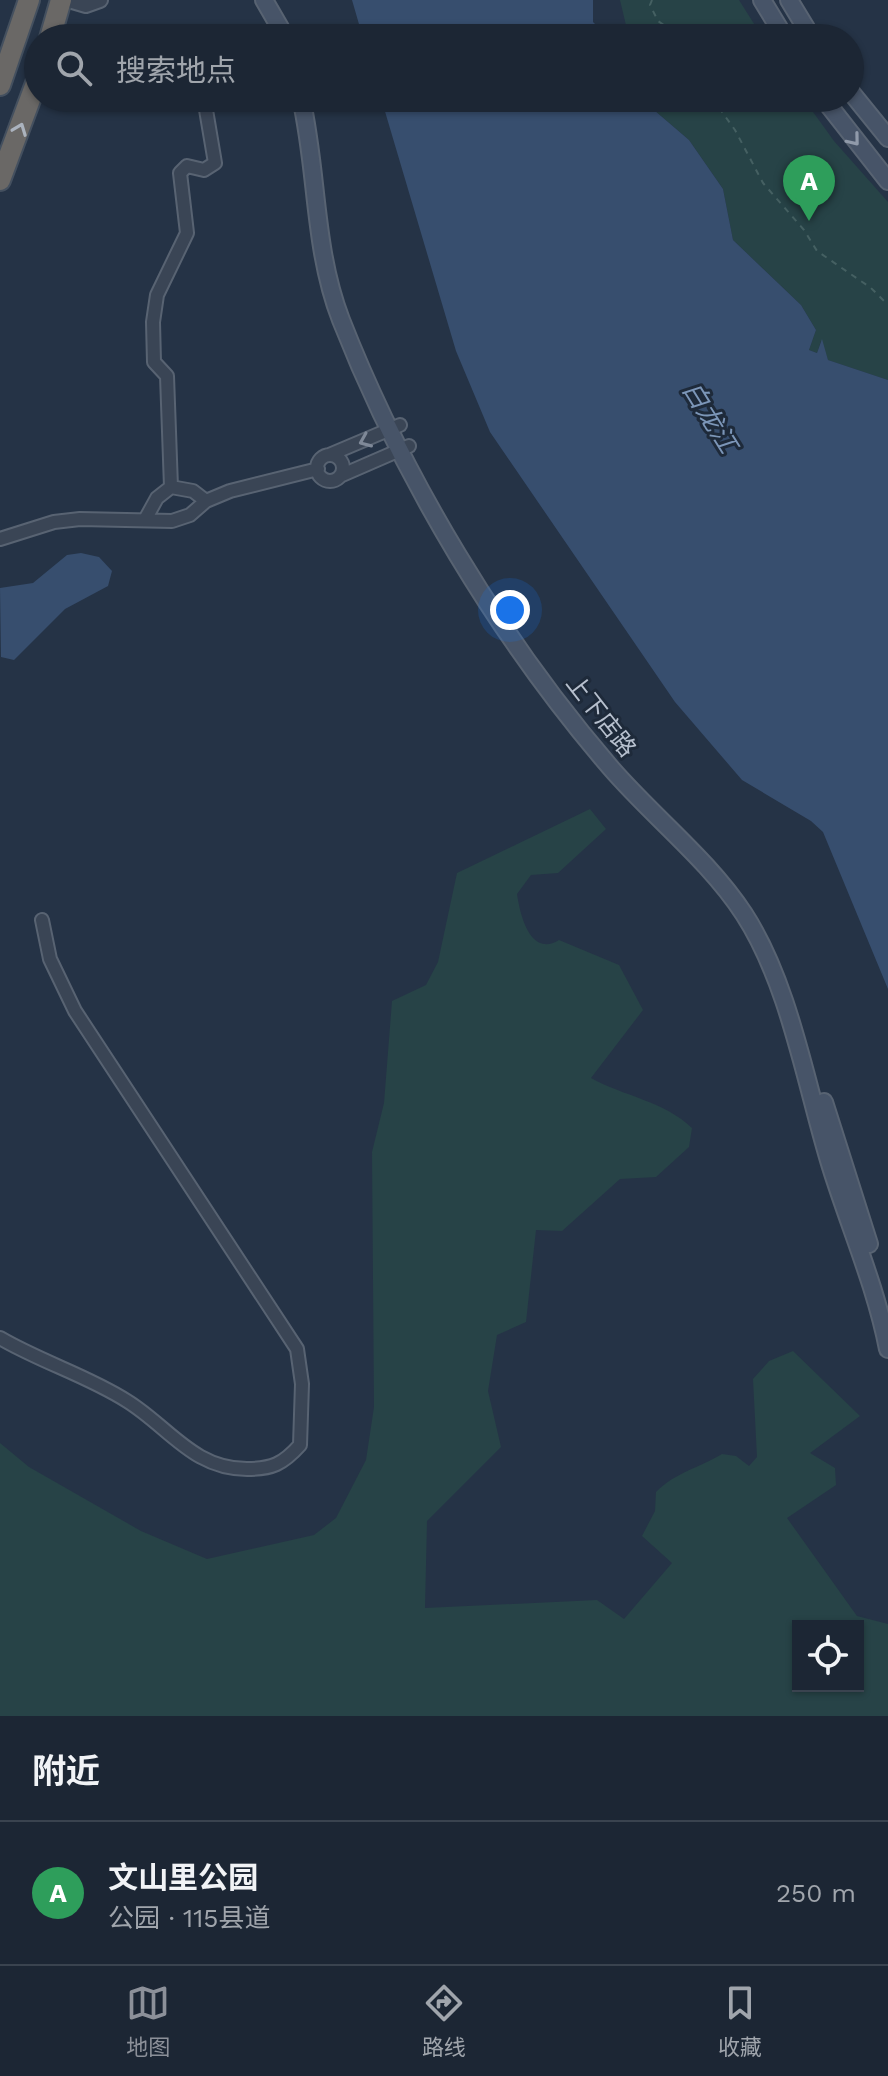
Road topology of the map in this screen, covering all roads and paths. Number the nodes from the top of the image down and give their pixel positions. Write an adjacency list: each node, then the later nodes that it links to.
1 (29, 0): 16 (highway)
2 (61, 0): 10 (highway)
3 (69, 0): 4 (street)
4 (100, 0)
5 (258, 0): 11 (main road)
6 (264, 0): 12 (main road)
7 (652, 0): 13 (path)
8 (762, 0): 14 (main road)
9 (789, 0): 15 (main road)
10 (54, 24)
11 (271, 24)
12 (278, 24)
13 (662, 24)
14 (777, 24)
15 (804, 24)
16 (0, 85)
17 (864, 108): 24 (main road)
18 (25, 112): 25 (highway, one-way to 18)
19 (206, 112): 33 (street)
20 (303, 112): 28 (main road, 上下店路)
21 (311, 112): 28 (main road, 上下店路)
22 (722, 112): 27 (path)
23 (834, 112): 26 (main road, one-way to 26)
24 (888, 138)
25 (0, 180)
26 (888, 181)
27 (888, 305)
28 (395, 427): 29 (main road, 上下店路); 30 (street, one-way to 30)
29 (405, 447): 32 (street); 38 (main road, 上下店路); 40 (main road, 上下店路)
30 (329, 455): 31 (street); 32 (street)
31 (318, 469): 32 (street); 34 (street)
32 (340, 476)
33 (171, 487): 34 (street); 35 (street)
34 (206, 501): 35 (street)
35 (146, 518): 36 (street)
36 (0, 539)
37 (42, 920): 39 (street)
38 (888, 1303)
39 (0, 1338)
40 (888, 1349)

